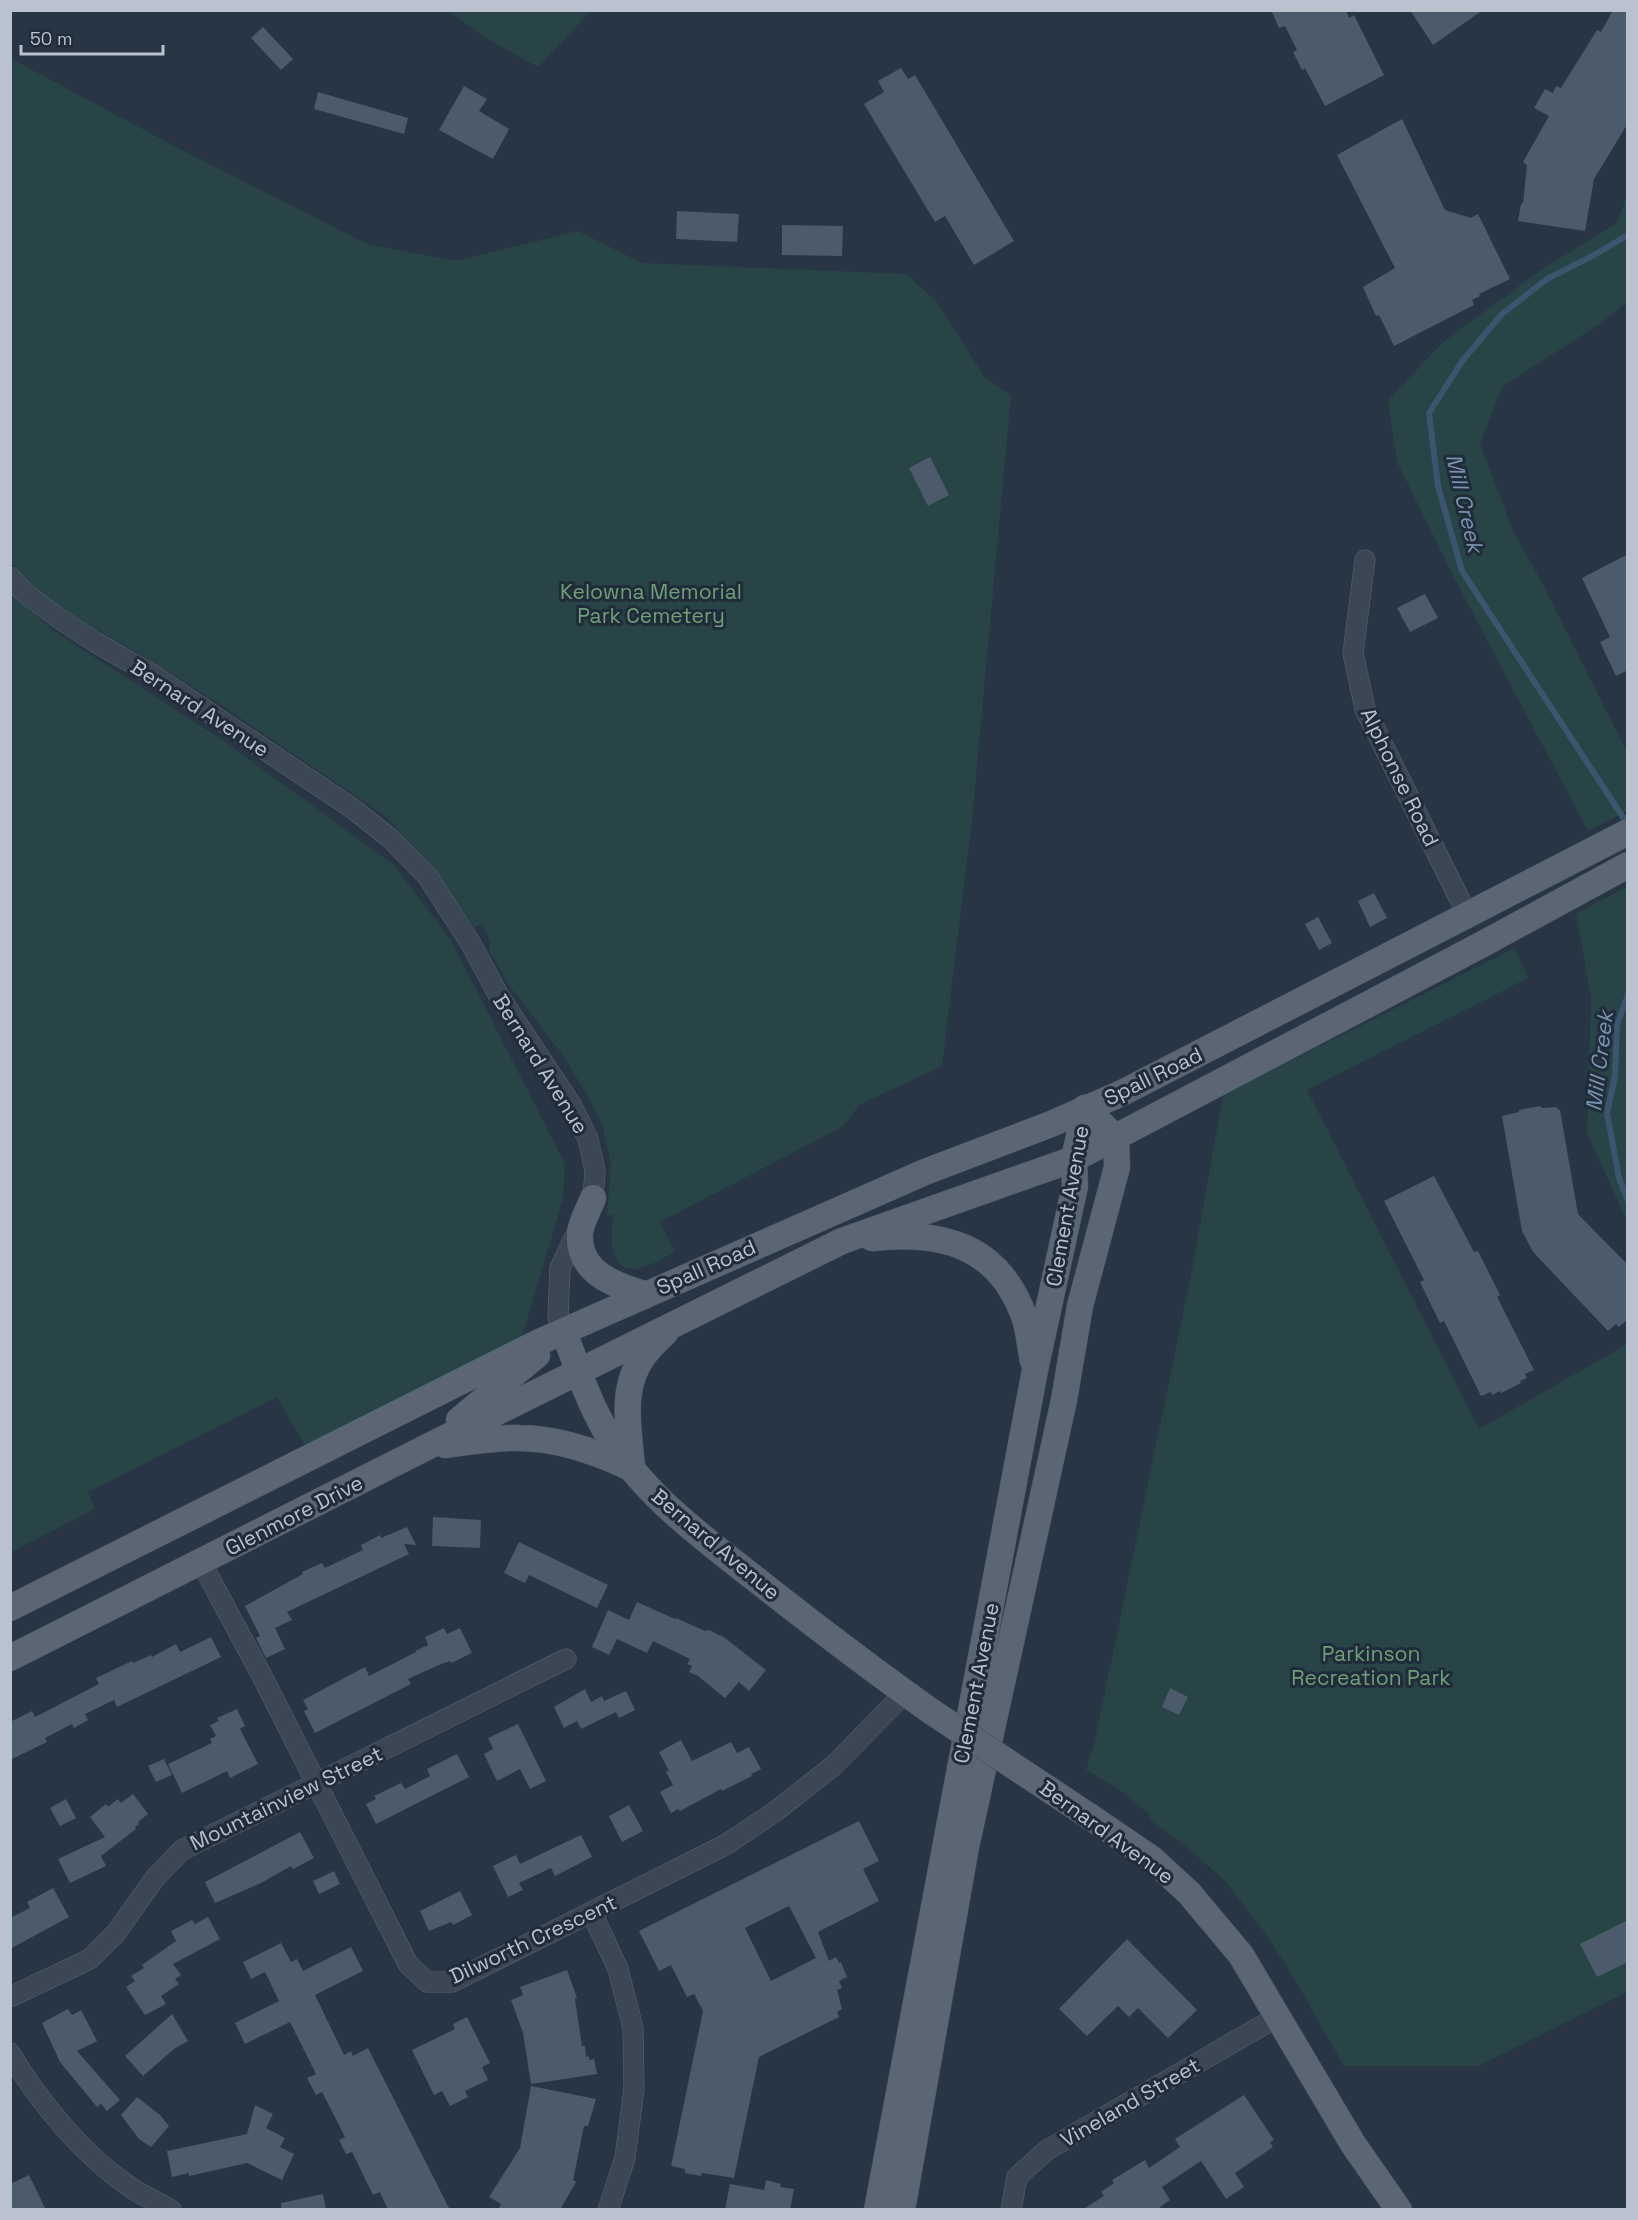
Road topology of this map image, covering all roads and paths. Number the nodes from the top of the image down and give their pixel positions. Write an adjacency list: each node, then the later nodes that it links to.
1 (1365, 560): 5 (street, Alphonse Road)
2 (10, 577): 9 (street, Bernard Avenue)
3 (1622, 835): 5 (main road, Spall Road)
4 (1626, 866): 7 (main road, Spall Road)
5 (1468, 916): 6 (main road, Spall Road)
6 (1085, 1108): 7 (main road, Clement Avenue); 8 (main road, Clement Avenue); 11 (main road, Spall Road)
7 (1116, 1138): 8 (main road, Spall Road); 31 (main road, Clement Avenue)
8 (1074, 1160): 10 (main road, Spall Road); 14 (main road, Clement Avenue)
9 (593, 1198): 11 (main road); 13 (street, Bernard Avenue)
10 (842, 1241): 12 (main road, Spall Road); 14 (main road)
11 (644, 1294): 13 (main road, Spall Road)
12 (673, 1324): 15 (main road, Spall Road); 17 (main road)
13 (564, 1332): 15 (main road, Bernard Avenue); 16 (main road); 19 (main road, Glenmore Drive)
14 (1035, 1370): 30 (main road, Clement Avenue)
15 (579, 1371): 16 (main road, Glenmore Drive); 17 (main road, Bernard Avenue)
16 (429, 1446): 17 (main road); 18 (main road, Glenmore Drive)
17 (632, 1468): 22 (main road, Bernard Avenue)
18 (201, 1562): 20 (main road, Glenmore Drive); 23 (street, Dilworth Crescent)
19 (10, 1608)
20 (10, 1658)
21 (566, 1659): 23 (street, Mountainview Street)
22 (905, 1693): 24 (street, Dilworth Crescent); 26 (main road, Bernard Avenue, bridge)
23 (316, 1784): 24 (street, Dilworth Crescent); 25 (street, Mountainview Street)
24 (592, 1913): 29 (street)
25 (10, 1997)
26 (1276, 2017): 32 (street, Vineland Street); 33 (main road, Bernard Avenue)
27 (10, 2053): 28 (street)
28 (171, 2210)
29 (608, 2210)
30 (876, 2210)
31 (902, 2210)
32 (1011, 2210)
33 (1399, 2210)

